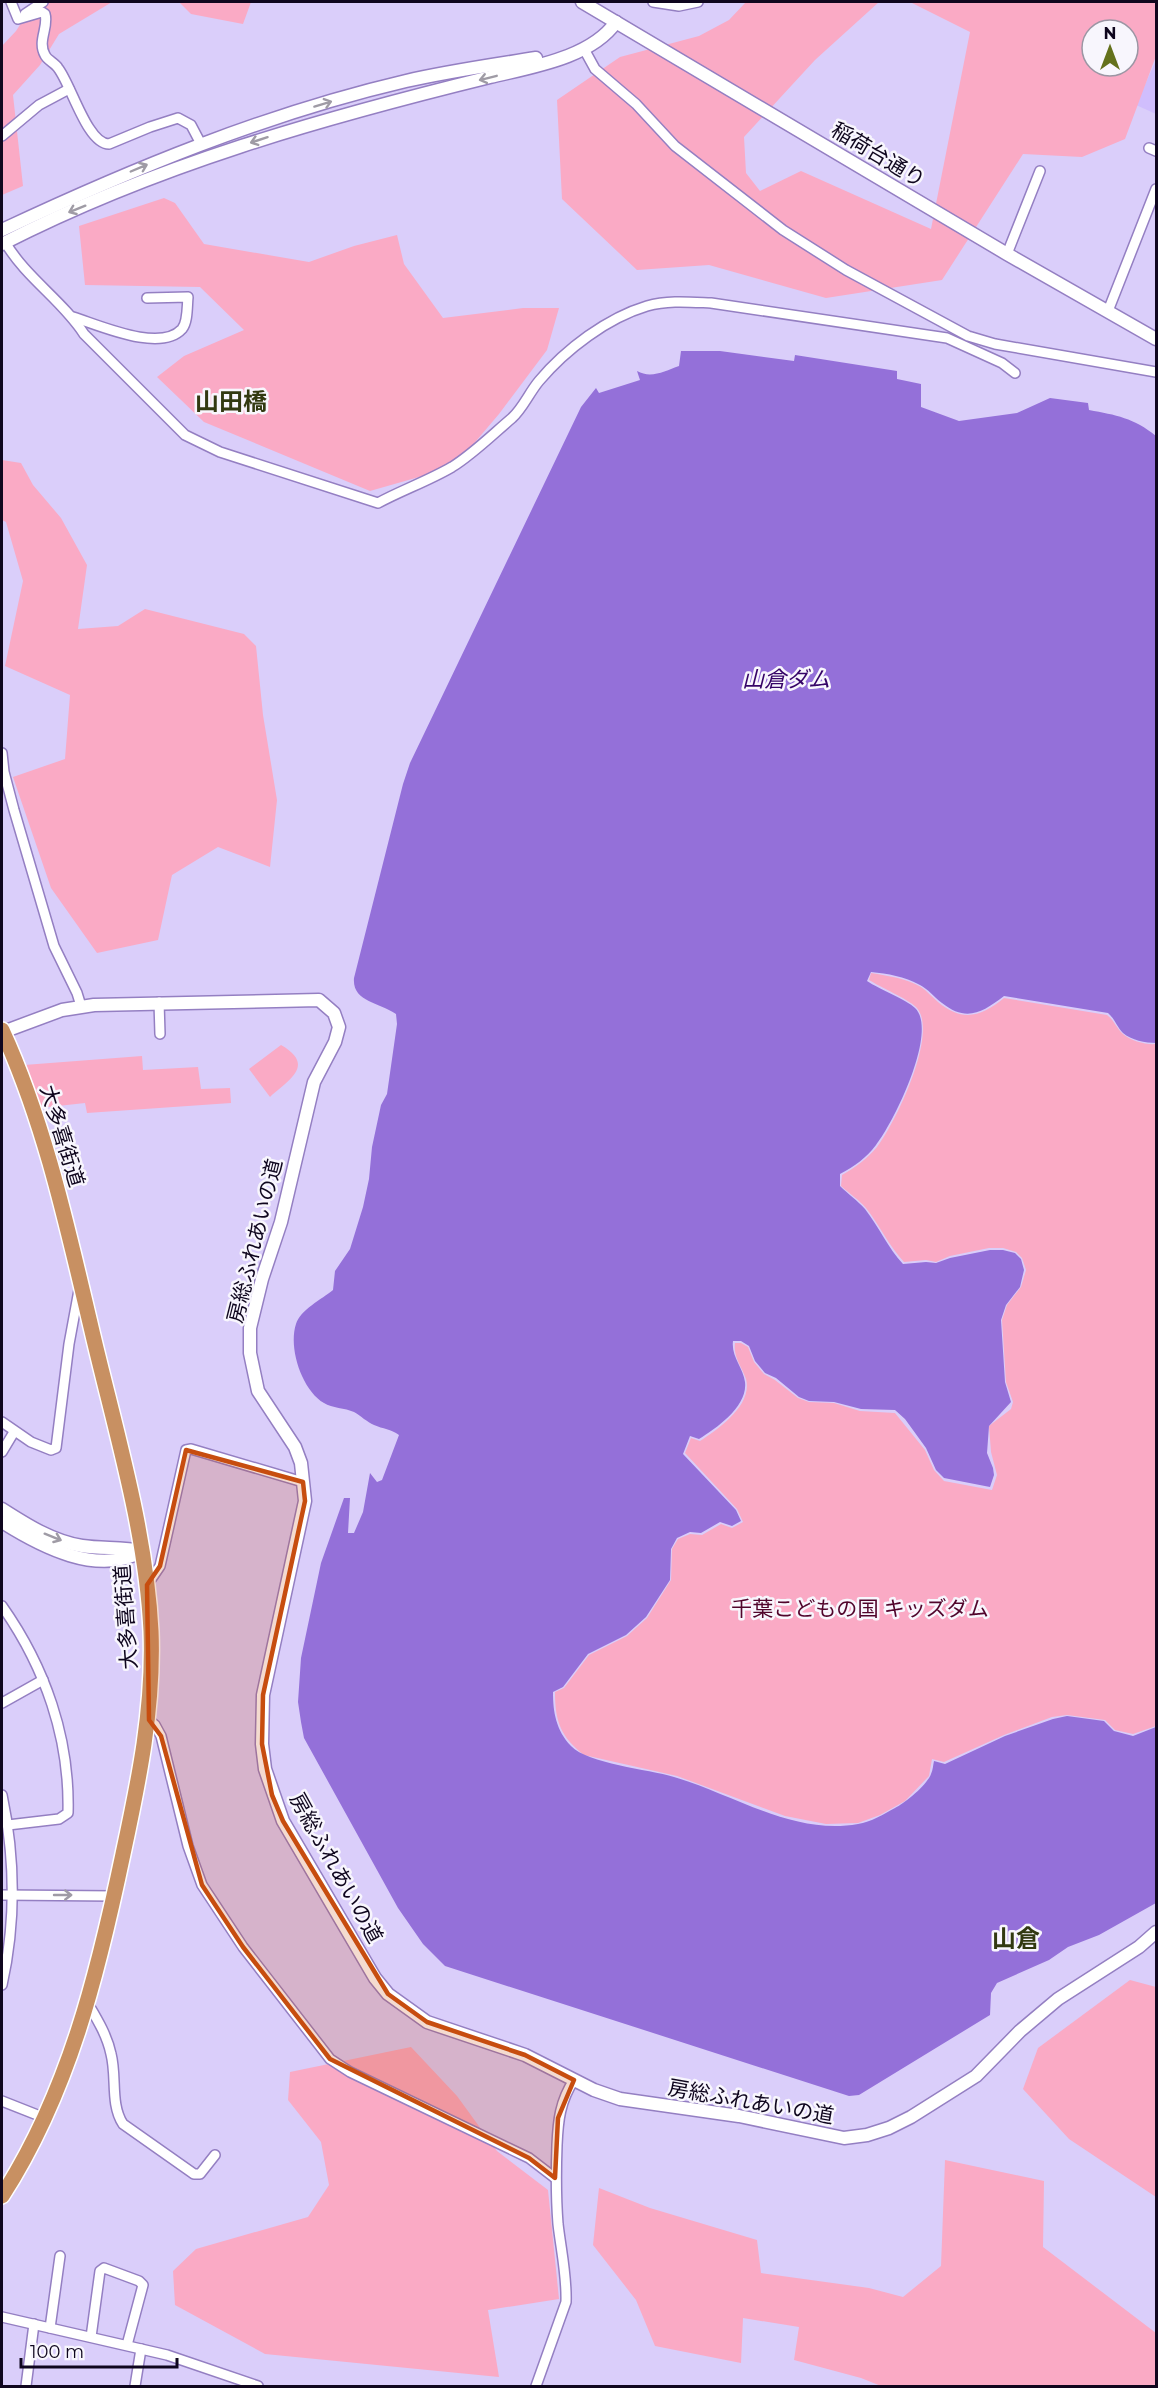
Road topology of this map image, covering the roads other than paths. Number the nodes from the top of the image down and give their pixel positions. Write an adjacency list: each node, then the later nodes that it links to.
1 (10, 2): 6 (street)
2 (44, 2): 6 (street)
3 (582, 2): 7 (street, 稲荷台通り)
4 (654, 2): 5 (street)
5 (698, 2)
6 (18, 19): 9 (street)
7 (616, 22): 8 (street); 17 (street, 稲荷台通り)
8 (584, 49): 10 (street, one-way to 8); 11 (street, one-way to 11); 22 (street)
9 (69, 89): 12 (street); 13 (street)
10 (276, 118): 11 (street); 13 (street)
11 (281, 133): 16 (street, one-way to 16)
12 (2, 135)
13 (201, 144): 16 (street, one-way to 13)
14 (1040, 171): 17 (street)
15 (1156, 189): 19 (street)
16 (3, 238): 20 (street)
17 (1007, 254): 19 (street, 稲荷台通り)
18 (147, 298): 20 (street)
19 (1108, 311): 21 (street, 稲荷台通り)
20 (73, 317): 23 (street)
21 (1156, 339)
22 (1156, 372)
23 (1015, 373)
24 (2, 753): 25 (street)
25 (6, 797): 27 (street)
26 (159, 1002): 27 (street, 房総ふれあいの道); 29 (street); 34 (street, 房総ふれあいの道)
27 (81, 1006): 28 (street, 房総ふれあいの道)
28 (2, 1031): 30 (highway, 大多喜街道)
29 (160, 1034)
30 (80, 1282): 32 (street); 37 (highway, 大多喜街道)
31 (2, 1422): 32 (street)
32 (14, 1432): 33 (street)
33 (2, 1452)
34 (303, 1482): 38 (street); 51 (street, 房総ふれあいの道)
35 (2, 1509): 37 (street, one-way to 37)
36 (2, 1522): 37 (street)
37 (142, 1551): 38 (highway, 大多喜街道)
38 (147, 1585): 42 (highway, 大多喜街道)
39 (2, 1606): 40 (street)
40 (43, 1680): 41 (street); 44 (street)
41 (2, 1703)
42 (148, 1720): 47 (highway, 大多喜街道); 55 (street)
43 (2, 1795): 44 (street)
44 (8, 1825): 46 (street)
45 (2, 1895): 46 (street)
46 (13, 1895): 47 (street, one-way to 47); 49 (street)
47 (114, 1896): 50 (highway, 大多喜街道)
48 (1156, 1932): 51 (street, 房総ふれあいの道)
49 (2, 1985)
50 (87, 2002): 53 (highway, 大多喜街道); 54 (street)
51 (574, 2080): 55 (street)
52 (2, 2101): 53 (street)
53 (45, 2118): 56 (highway, 大多喜街道)
54 (214, 2155)
55 (555, 2178): 68 (street)
56 (2, 2196)
57 (60, 2256): 60 (street)
58 (2, 2317): 59 (street)
59 (34, 2324): 60 (street); 65 (street)
60 (50, 2328): 61 (street)
61 (91, 2337): 62 (street); 62 (street)
62 (127, 2346): 63 (street)
63 (141, 2349): 64 (street); 66 (street)
64 (245, 2385): 67 (street)
65 (26, 2386)
66 (135, 2386)
67 (258, 2386)
68 (536, 2386)

